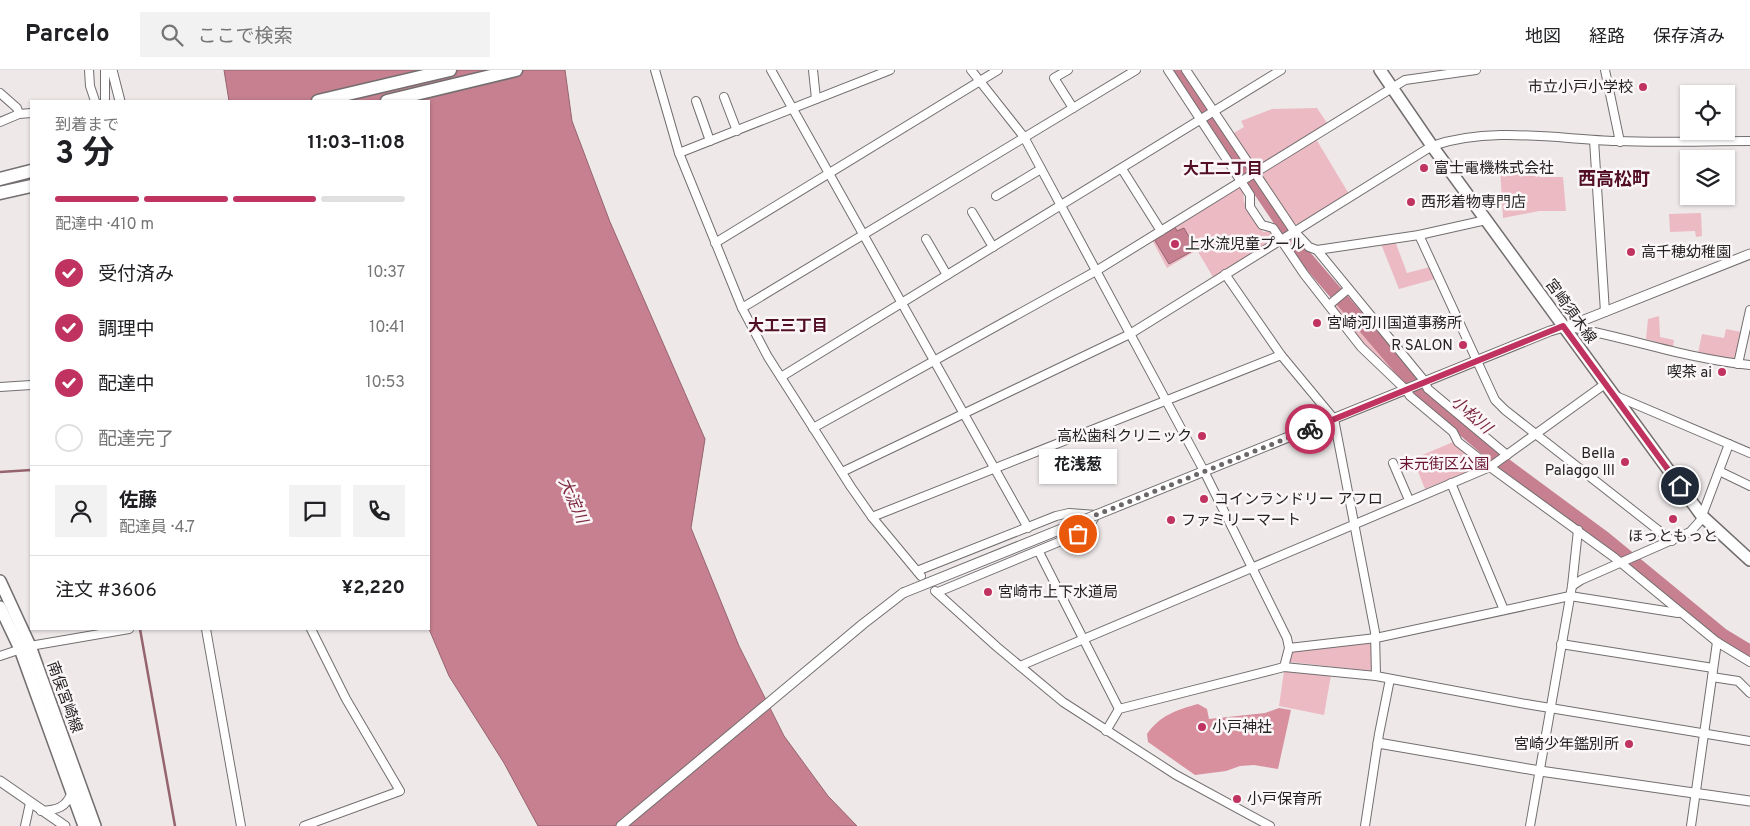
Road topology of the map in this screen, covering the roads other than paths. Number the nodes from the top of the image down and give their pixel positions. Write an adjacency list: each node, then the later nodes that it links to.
1 (89, 70): 26 (street)
2 (105, 70): 27 (street)
3 (112, 70): 28 (street)
4 (450, 70): 29 (highway)
5 (516, 70): 30 (highway)
6 (655, 70): 46 (street)
7 (771, 70): 33 (street)
8 (812, 70): 25 (street)
9 (890, 70): 20 (street)
10 (971, 70): 21 (street)
11 (998, 70): 21 (street)
12 (1068, 70): 32 (street)
13 (1136, 70): 32 (street)
14 (1168, 70): 37 (street)
15 (1186, 70): 34 (street)
16 (1282, 70): 34 (street)
17 (1380, 70): 22 (main road, 宮崎須木線)
18 (1476, 70): 22 (street)
19 (1605, 70): 44 (street)
20 (874, 73): 25 (street)
21 (980, 81): 40 (street); 50 (street)
22 (1393, 89): 45 (main road, 宮崎須木線); 51 (street)
23 (0, 93): 36 (street)
24 (724, 97): 39 (street)
25 (816, 99): 33 (street)
26 (95, 100)
27 (105, 100)
28 (120, 100)
29 (322, 100)
30 (391, 100)
31 (696, 101): 42 (street)
32 (1073, 108): 40 (street)
33 (793, 109): 39 (street); 50 (street)
34 (1214, 111): 37 (street); 51 (street)
35 (30, 113): 36 (street)
36 (19, 114): 38 (street)
37 (1200, 119): 47 (street); 53 (street)
38 (0, 122)
39 (737, 130): 42 (street)
40 (1024, 137): 48 (street); 62 (street)
41 (1594, 140): 44 (street); 45 (street); 78 (street)
42 (710, 141): 46 (street)
43 (1750, 141): 44 (street)
44 (1620, 142)
45 (1432, 146): 59 (main road, 宮崎須木線); 61 (street)
46 (679, 153): 66 (street)
47 (1122, 168): 57 (street); 60 (street)
48 (1041, 169): 56 (street); 57 (street)
49 (30, 171): 52 (highway)
50 (829, 174): 62 (street); 66 (street)
51 (1256, 174): 53 (street); 61 (street)
52 (0, 179)
53 (1241, 182): 60 (street); 65 (street)
54 (30, 186): 55 (highway)
55 (0, 193)
56 (996, 196)
57 (1060, 205): 67 (street); 70 (street)
58 (972, 212): 67 (street)
59 (1486, 220): 63 (street); 79 (main road, 宮崎須木線)
60 (1160, 231): 70 (street)
61 (1294, 231): 65 (street); 68 (street)
62 (864, 235): 74 (street); 76 (street)
63 (1419, 235): 68 (street); 83 (street)
64 (926, 239): 71 (street)
65 (1281, 239): 72 (street); 75 (street)
66 (715, 244): 76 (street)
67 (993, 247): 71 (street)
68 (1317, 250): 73 (street)
69 (1750, 254): 78 (street)
70 (1096, 271): 80 (street); 82 (street)
71 (947, 274): 74 (street)
72 (1225, 274): 80 (street); 81 (street)
73 (1348, 290): 75 (street); 87 (street)
74 (902, 304): 82 (street); 86 (street)
75 (1329, 305): 91 (street)
76 (742, 308): 86 (street)
77 (1750, 310): 84 (street)
78 (1605, 312): 79 (street)
79 (1563, 326): 83 (street); 84 (street); 88 (main road, 宮崎須木線)
80 (1130, 334): 93 (street); 94 (street)
81 (1281, 355): 93 (street); 95 (street)
82 (933, 360): 94 (street); 96 (street)
83 (1479, 362): 87 (street); 97 (street)
84 (1738, 364): 85 (street)
85 (1750, 365)
86 (781, 377): 96 (street)
87 (1423, 383): 91 (street); 100 (street)
88 (1605, 384): 92 (main road, 宮崎須木線); 97 (street)
89 (30, 385): 90 (street)
90 (0, 387)
91 (1406, 390): 95 (street); 102 (street)
92 (1615, 396): 98 (street); 111 (main road, 宮崎須木線)
93 (1166, 400): 103 (street); 104 (street)
94 (963, 413): 103 (street); 106 (street)
95 (1334, 419): 104 (street); 113 (street)
96 (813, 428): 106 (street)
97 (1536, 434): 100 (street); 116 (street)
98 (1729, 444): 99 (street); 105 (street)
99 (1750, 453)
100 (1506, 455): 102 (street)
101 (1393, 463): 109 (street)
102 (1490, 467): 107 (street); 115 (street)
103 (995, 469): 112 (street); 114 (street)
104 (1204, 471): 110 (street); 120 (street)
105 (1719, 471): 108 (street); 111 (street)
106 (842, 472): 112 (street)
107 (1451, 483): 109 (street); 125 (street)
108 (1750, 486)
109 (1409, 500): 113 (street)
110 (1096, 515): 114 (street); 117 (street); 164 (street, bridge)
111 (1702, 516): 116 (street); 118 (main road, 宮崎須木線)
112 (872, 517): 114 (street)
113 (1355, 523): 120 (street); 130 (street)
114 (1028, 528)
115 (1578, 530): 119 (street); 122 (street)
116 (1672, 541): 119 (street)
117 (1040, 552): 131 (street); 138 (street)
118 (1750, 560)
119 (1621, 562): 122 (street); 126 (street)
120 (1252, 567): 131 (street); 135 (street)
121 (0, 581): 134 (main road, 南俣宮崎線)
122 (1572, 586): 123 (street)
123 (1570, 596): 125 (street); 126 (street); 133 (street)
124 (0, 607): 134 (main road, 南俣宮崎線)
125 (1504, 610): 130 (street)
126 (1680, 613): 132 (street)
127 (124, 630): 134 (street)
128 (206, 630): 162 (street)
129 (311, 630): 163 (street)
130 (1376, 638): 135 (street); 141 (street)
131 (1082, 639): 138 (street); 146 (street)
132 (1717, 642): 137 (street); 140 (street)
133 (1561, 644): 140 (street); 145 (street)
134 (25, 648): 136 (street); 153 (main road, 南俣宮崎線); 161 (main road, 南俣宮崎線)
135 (1289, 648): 139 (street)
136 (0, 656)
137 (1750, 662)
138 (1020, 666): 147 (street)
139 (1284, 667): 141 (street); 146 (street)
140 (1713, 668): 143 (street)
141 (1376, 676): 142 (street)
142 (1390, 678): 145 (street); 150 (street)
143 (1712, 678): 144 (street); 148 (street)
144 (1750, 693)
145 (1549, 708): 148 (street); 151 (street)
146 (1119, 709): 147 (street)
147 (1106, 731): 165 (street)
148 (1704, 733): 149 (street); 154 (street)
149 (1750, 741)
150 (1378, 743): 151 (street); 166 (street)
151 (1540, 770): 154 (street); 167 (street)
152 (0, 781): 156 (street)
153 (72, 792): 157 (street); 160 (main road, 南俣宮崎線)
154 (1696, 793): 155 (street); 168 (street)
155 (1750, 801)
156 (30, 803): 157 (street); 158 (street)
157 (41, 811): 159 (street)
158 (25, 826)
159 (65, 826)
160 (84, 826)
161 (95, 826)
162 (241, 826)
163 (304, 826)
164 (621, 826)
165 (1270, 826)
166 (1365, 826)
167 (1530, 826)
168 (1691, 826)

